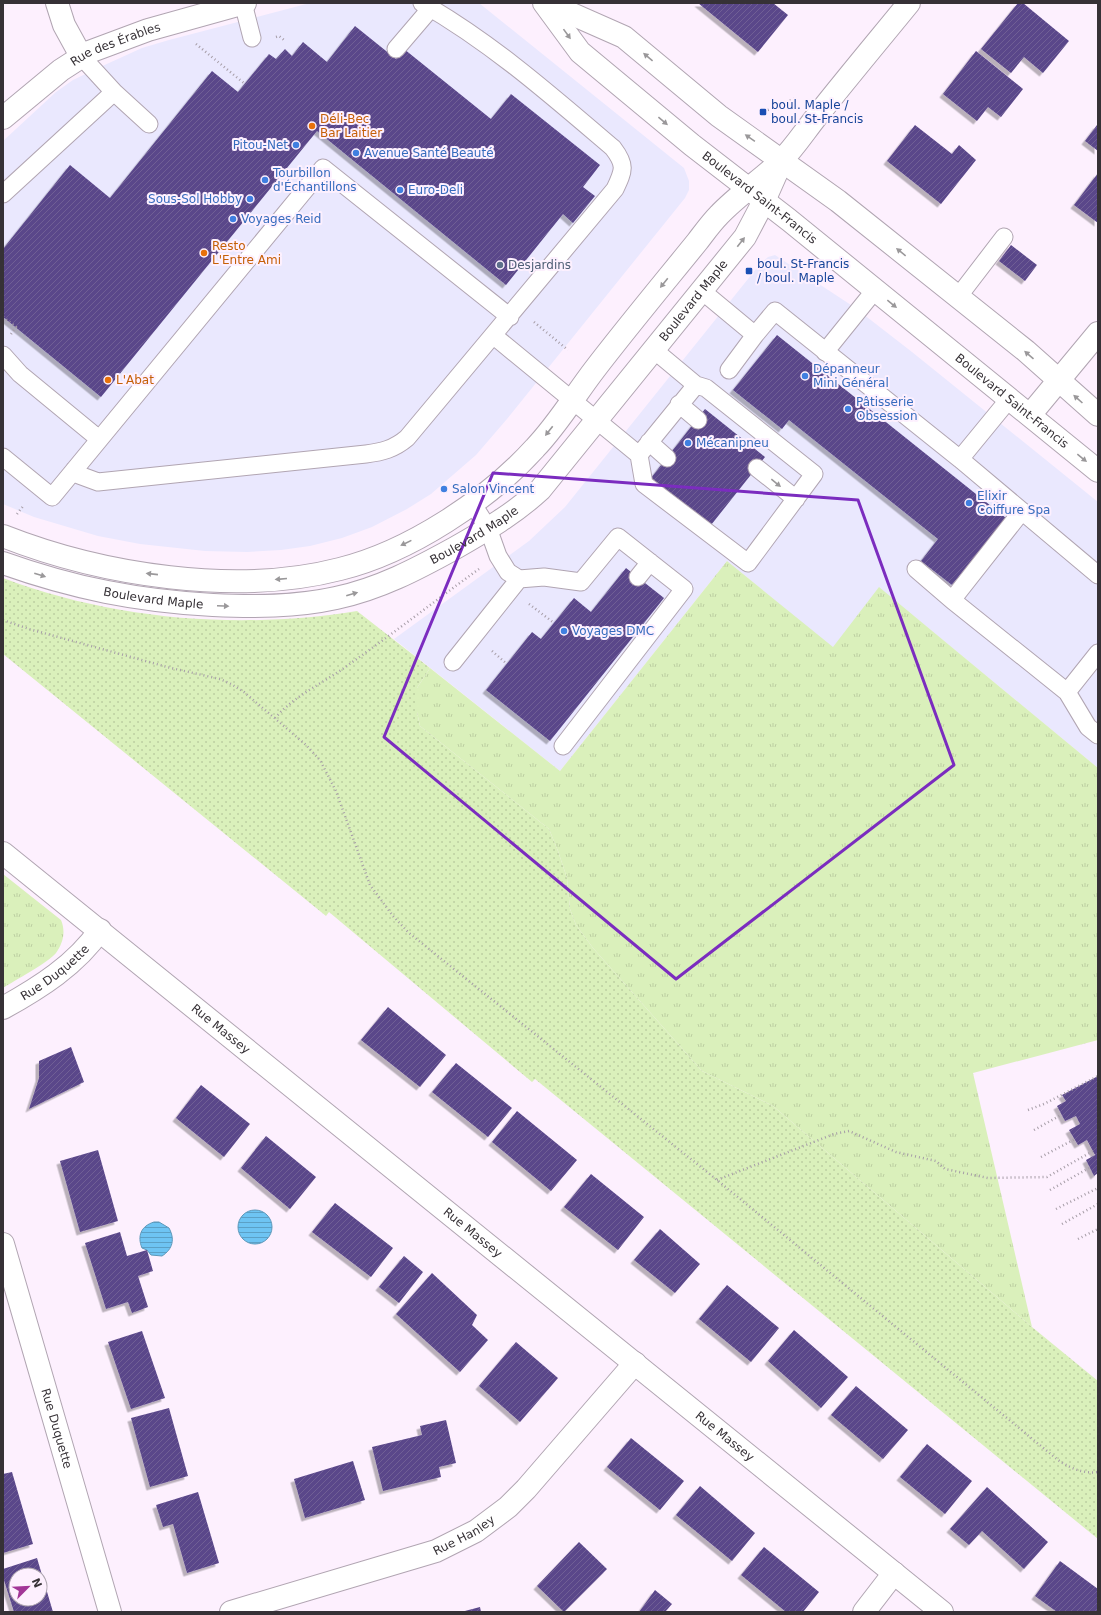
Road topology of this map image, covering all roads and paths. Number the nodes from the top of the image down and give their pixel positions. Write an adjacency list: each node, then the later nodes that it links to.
1 (57, 3): 9 (street)
2 (244, 3): 6 (lane); 9 (street, Rue des Érables)
3 (545, 3): 14 (street, Boulevard Saint-Francis, one-way to 3); 16 (street, Boulevard Saint-Francis, one-way to 16)
4 (909, 3): 14 (street, Boulevard Maple)
5 (426, 6): 8 (lane); 21 (lane)
6 (252, 38)
7 (190, 40): 10 (path)
8 (396, 49)
9 (81, 56): 11 (lane); 12 (street, Rue des Érables)
10 (245, 84)
11 (114, 92): 13 (lane); 15 (lane)
12 (3, 118)
13 (149, 124)
14 (782, 160): 16 (street, Boulevard Maple); 20 (street, Boulevard Saint-Francis, one-way to 14)
15 (3, 194)
16 (756, 195): 18 (street, Boulevard Saint-Francis); 19 (street, Boulevard Maple, one-way to 16); 35 (street, Boulevard Maple, one-way to 35)
17 (1004, 237): 20 (lane)
18 (875, 290): 29 (lane); 34 (street, Boulevard Saint-Francis, one-way to 34)
19 (702, 291): 24 (lane); 28 (street, Boulevard Maple)
20 (958, 297): 32 (street, Boulevard Saint-Francis, one-way to 20)
21 (513, 312): 25 (lane); 27 (path); 41 (lane)
22 (3, 317): 26 (path)
23 (1098, 333): 32 (street)
24 (755, 335): 29 (lane); 31 (lane)
25 (494, 336): 35 (lane); 47 (lane)
26 (8, 338)
27 (568, 350)
28 (654, 350): 33 (lane); 39 (street, Boulevard Maple)
29 (825, 352): 45 (lane)
30 (3, 355): 41 (lane)
31 (729, 370)
32 (1059, 381): 37 (street); 38 (street, Boulevard Saint-Francis, one-way to 32)
33 (696, 384): 36 (lane); 49 (lane)
34 (1010, 398): 37 (street, Boulevard Saint-Francis); 45 (lane)
35 (572, 400): 39 (lane); 50 (street, Boulevard Maple, one-way to 50)
36 (679, 404): 40 (lane); 42 (lane)
37 (1030, 415): 48 (street, Boulevard Saint-Francis, one-way to 48)
38 (1098, 415)
39 (597, 420): 42 (lane); 52 (street, Boulevard Maple)
40 (698, 420)
41 (99, 439): 47 (lane)
42 (644, 449): 44 (lane); 49 (lane)
43 (3, 457): 47 (lane)
44 (667, 458)
45 (960, 460): 51 (lane)
46 (757, 468): 49 (lane, one-way to 49)
47 (74, 470)
48 (1098, 471)
49 (796, 499)
50 (472, 503): 52 (lane); 53 (street, Boulevard Maple, one-way to 53)
51 (1022, 511): 57 (lane); 61 (lane)
52 (488, 528): 55 (street, Boulevard Maple, one-way to 52); 60 (lane)
53 (3, 536)
54 (650, 562): 58 (lane); 60 (lane); 69 (lane)
55 (3, 563)
56 (916, 569): 61 (lane)
57 (1098, 575)
58 (638, 577)
59 (467, 578): 67 (path)
60 (515, 585): 63 (path); 65 (lane)
61 (952, 600): 66 (lane)
62 (3, 620): 67 (path)
63 (554, 623)
64 (1098, 653): 66 (lane)
65 (453, 662)
66 (1068, 692): 68 (lane)
67 (275, 718): 81 (path)
68 (1098, 735)
69 (563, 746)
70 (3, 853): 71 (street, Rue Massey)
71 (100, 930): 72 (street, Rue Duquette); 90 (street, Rue Massey)
72 (3, 1008)
73 (1098, 1076): 74 (path)
74 (1028, 1110)
75 (1061, 1115): 76 (path)
76 (1034, 1130)
77 (1075, 1139): 79 (path)
78 (1093, 1151): 81 (path)
79 (1041, 1157)
80 (1090, 1168): 83 (path)
81 (718, 1180): 91 (path)
82 (1098, 1188): 85 (path)
83 (1050, 1190)
84 (1098, 1204): 86 (path)
85 (1056, 1209)
86 (1062, 1224)
87 (1098, 1229): 88 (path)
88 (1078, 1240)
89 (3, 1244): 93 (street, Rue Duquette)
90 (635, 1363): 92 (street, Rue Massey); 94 (street, Rue Hanley)
91 (1098, 1472)
92 (894, 1573): 95 (street); 96 (street, Rue Massey)
93 (110, 1612)
94 (231, 1612)
95 (864, 1612)
96 (942, 1612)

